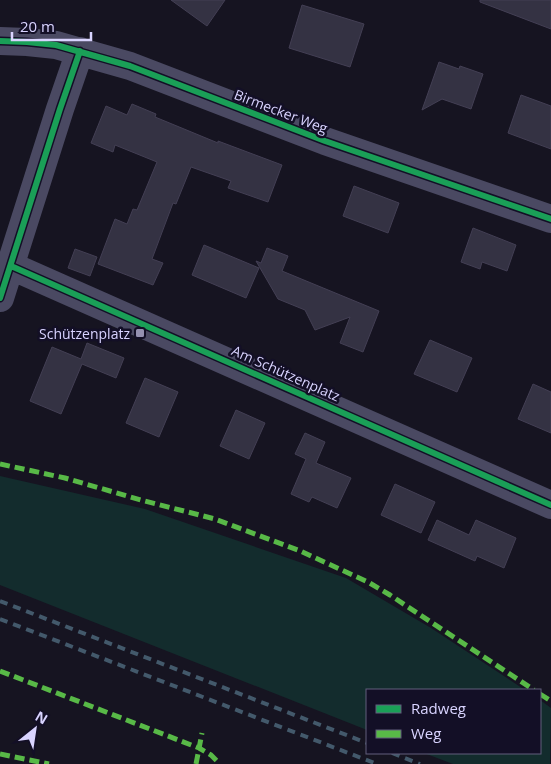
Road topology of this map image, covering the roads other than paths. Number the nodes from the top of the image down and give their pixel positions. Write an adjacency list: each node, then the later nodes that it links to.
1 (0, 41): 2 (street, Birmecker Weg)
2 (80, 52): 3 (street, Birmecker Weg); 4 (street)
3 (551, 219)
4 (11, 266): 5 (street); 6 (street, Am Schützenplatz)
5 (0, 298)
6 (551, 504)

